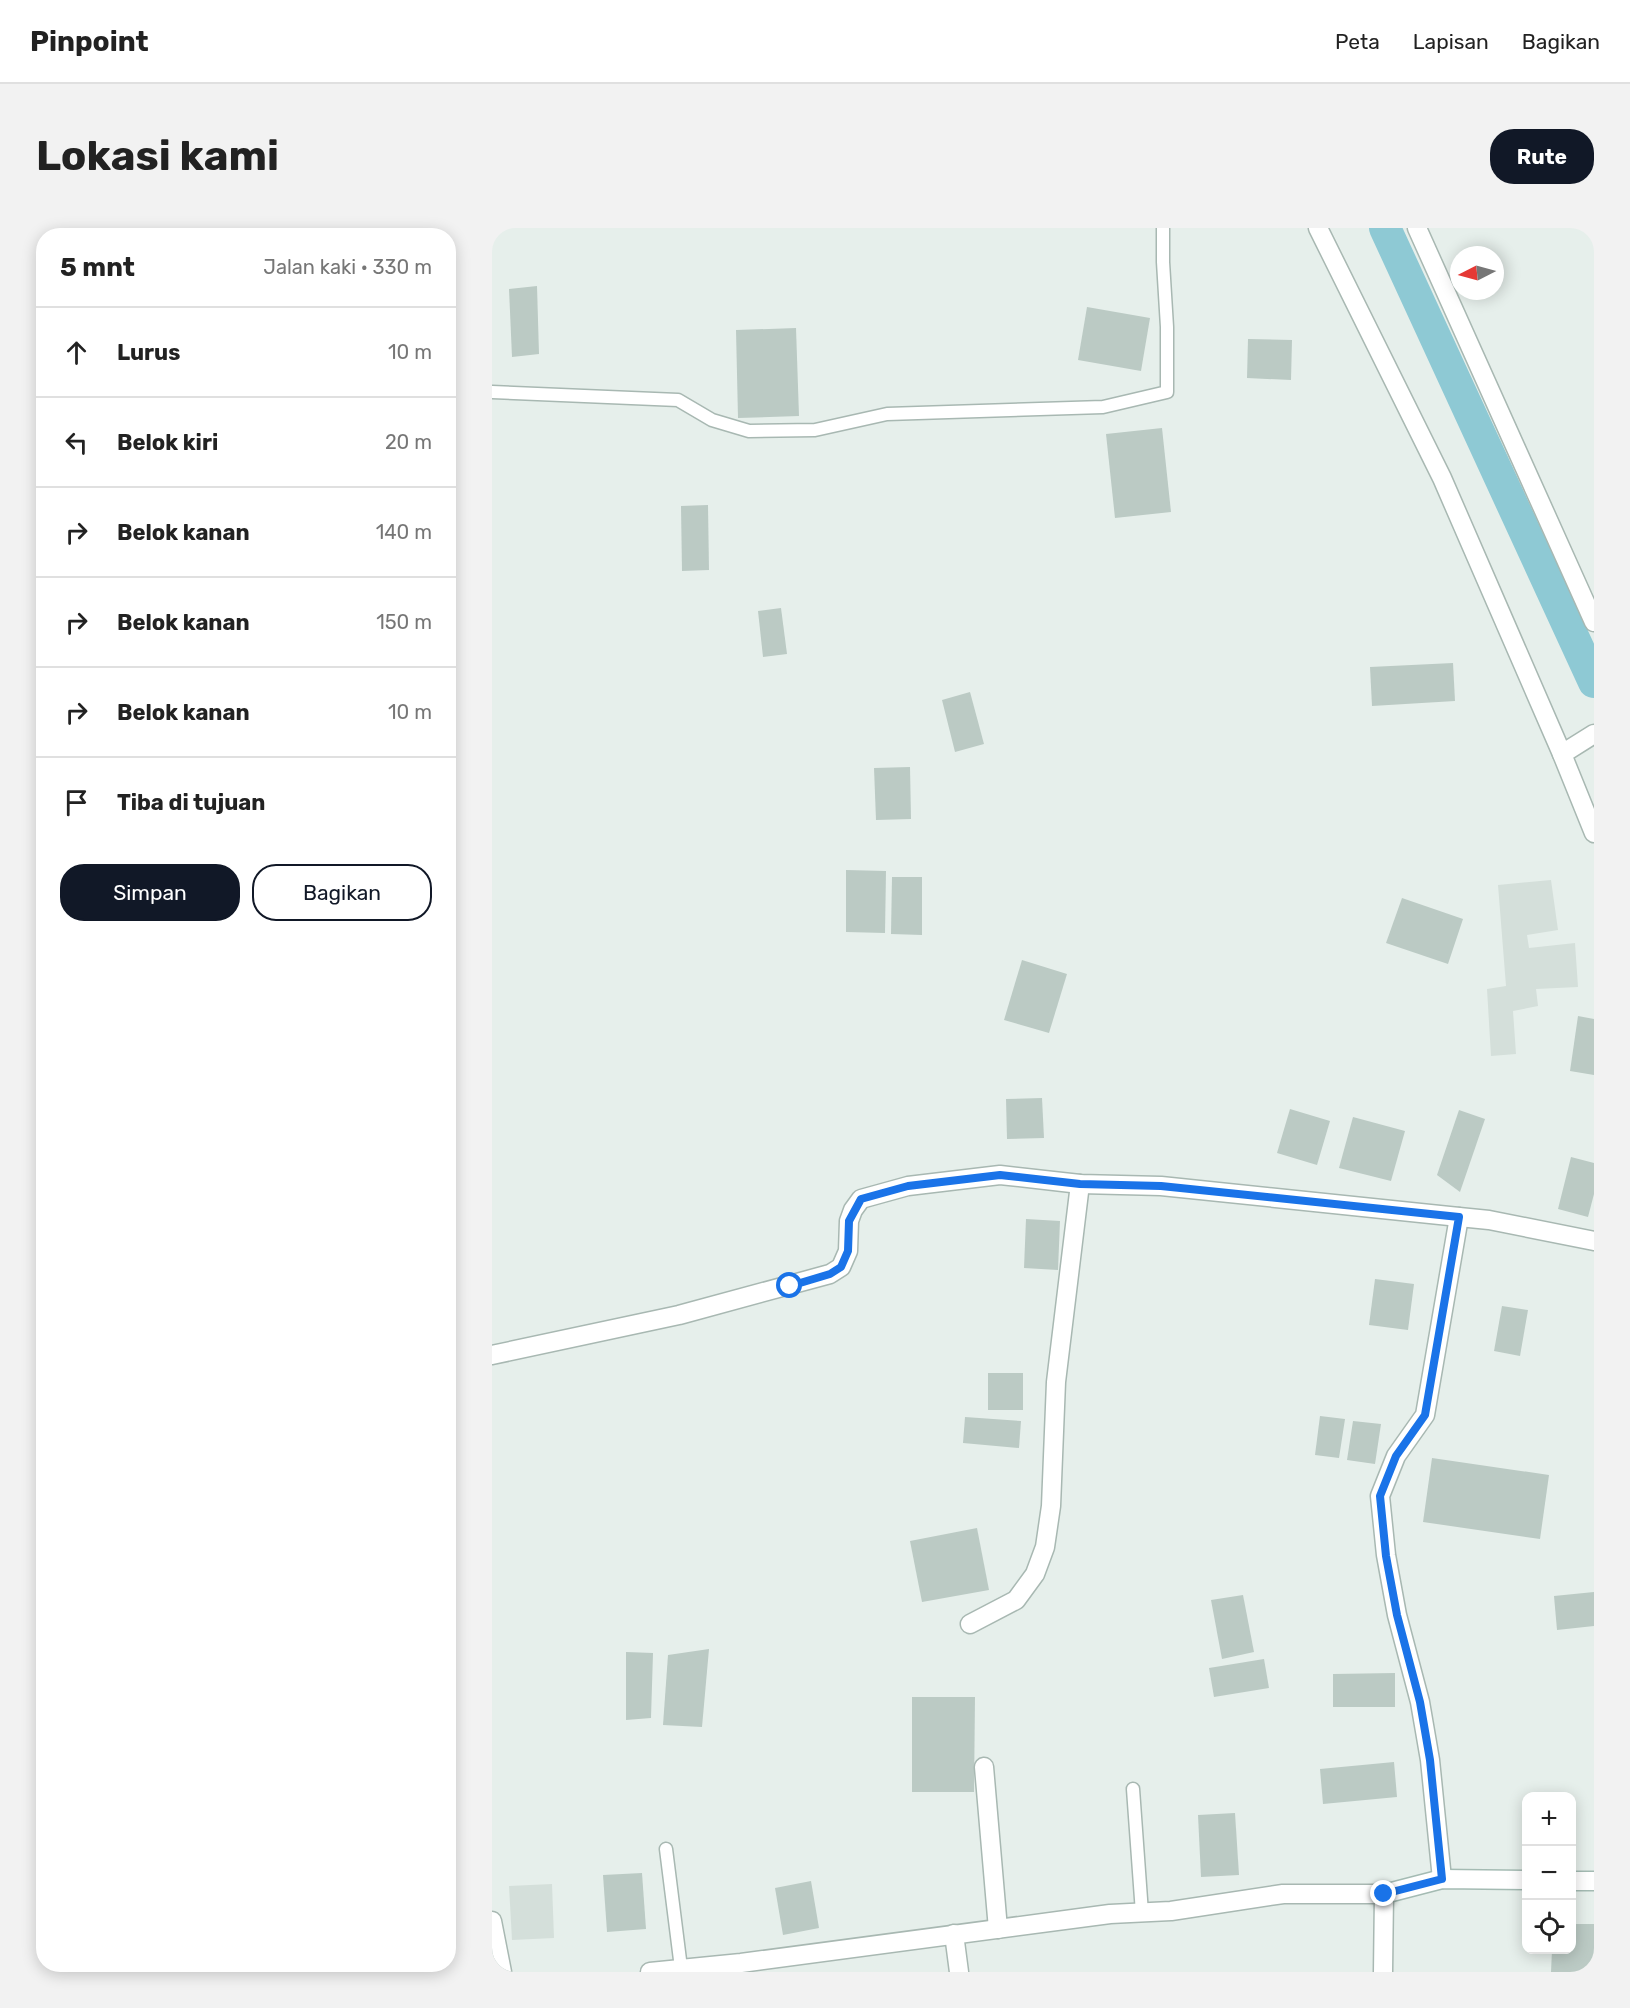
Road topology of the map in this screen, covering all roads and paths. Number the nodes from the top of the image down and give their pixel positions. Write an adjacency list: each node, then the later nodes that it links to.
1 (1163, 228): 4 (lane)
2 (1318, 228): 7 (street)
3 (1417, 228): 5 (street)
4 (492, 392)
5 (1594, 621)
6 (1594, 734): 7 (street)
7 (1562, 754): 8 (street)
8 (1594, 833)
9 (1080, 1184): 10 (street); 12 (street); 13 (street)
10 (1459, 1217): 11 (street); 17 (street)
11 (1594, 1241)
12 (492, 1355)
13 (970, 1624)
14 (984, 1767): 24 (street)
15 (1132, 1789): 22 (lane)
16 (666, 1849): 26 (lane)
17 (1442, 1879): 18 (street); 21 (street)
18 (1522, 1880)
19 (1576, 1881): 20 (street)
20 (1594, 1881)
21 (1384, 1894): 22 (street); 30 (street)
22 (1142, 1913): 24 (street)
23 (492, 1920): 27 (street)
24 (998, 1929): 25 (street)
25 (954, 1934): 26 (street); 29 (street)
26 (681, 1968): 28 (street)
27 (502, 1972)
28 (650, 1972)
29 (959, 1972)
30 (1383, 1972)

